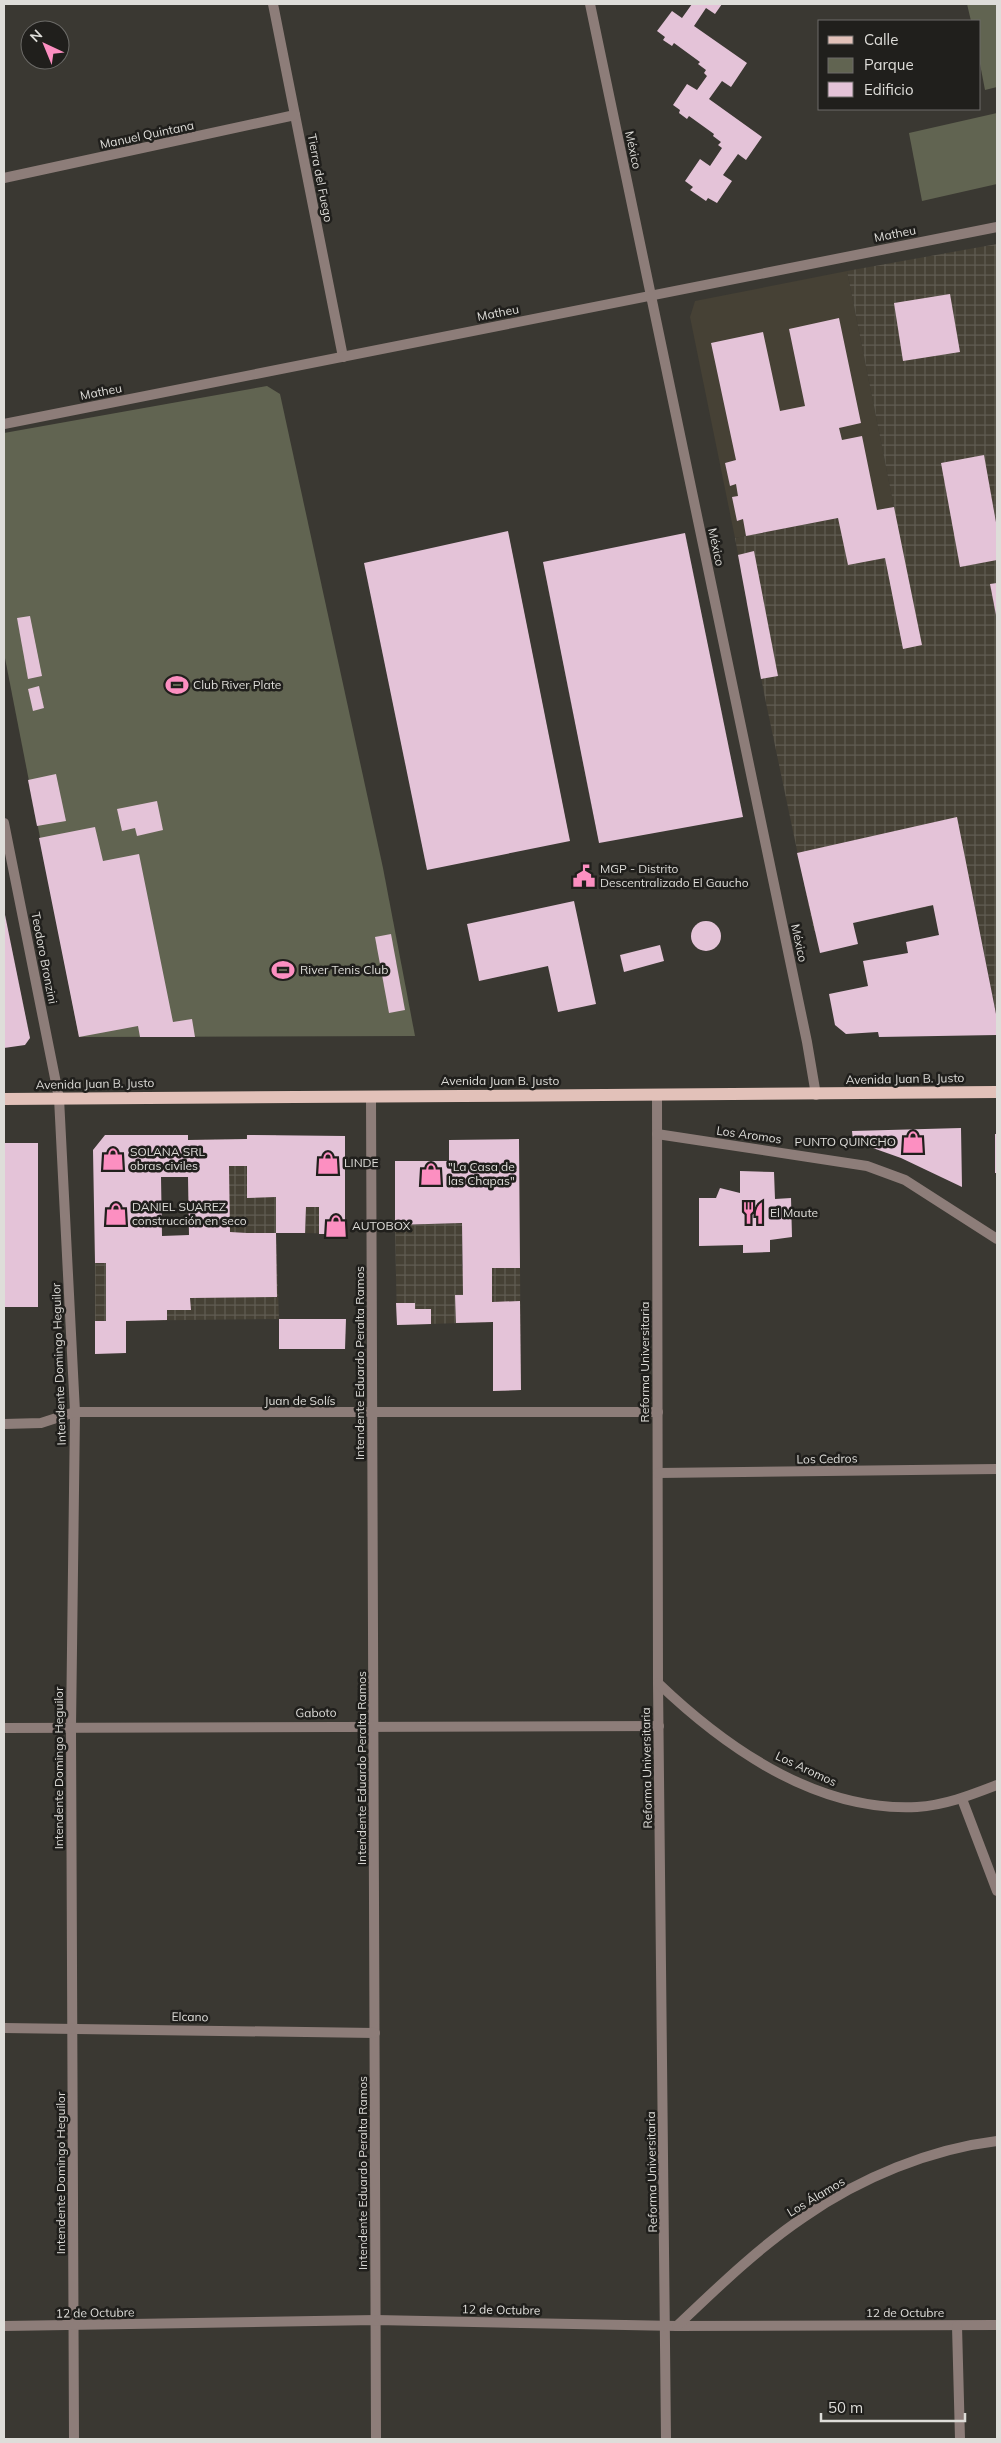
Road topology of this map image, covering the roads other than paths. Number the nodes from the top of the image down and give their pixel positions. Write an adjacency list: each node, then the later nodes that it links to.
1 (273, 4): 3 (street, Tierra del Fuego)
2 (590, 4): 6 (street, México)
3 (295, 115): 4 (street, Manuel Quintana); 7 (street, Tierra del Fuego)
4 (4, 178)
5 (997, 227): 6 (street, Matheu)
6 (651, 296): 7 (street, Matheu); 11 (street, México)
7 (343, 357): 8 (street, Matheu)
8 (4, 424)
9 (4, 823): 15 (street, Teodoro Bronzini)
10 (997, 1092): 11 (main road, Avenida Juan B. Justo)
11 (816, 1095): 12 (main road, Avenida Juan B. Justo)
12 (657, 1096): 13 (main road, Avenida Juan B. Justo); 16 (street, Reforma Universitaria)
13 (371, 1097): 15 (main road, Avenida Juan B. Justo); 20 (street, Intendente Eduardo Peralta Ramos)
14 (4, 1098): 15 (main road, Avenida Juan B. Justo)
15 (59, 1098): 18 (street, Intendente Domingo Heguilor)
16 (657, 1134): 17 (street, Los Aromos); 19 (street, Reforma Universitaria)
17 (997, 1239)
18 (75, 1412): 20 (street, Juan de Solís); 21 (street, Juan de Solís); 28 (street, Intendente Domingo Heguilor)
19 (658, 1412): 20 (street, Juan de Solís); 23 (street, Reforma Universitaria)
20 (372, 1413): 25 (street, Intendente Eduardo Peralta Ramos)
21 (4, 1424)
22 (997, 1469): 23 (street, Los Cedros)
23 (658, 1473): 24 (street, Reforma Universitaria)
24 (658, 1683): 26 (street, Reforma Universitaria); 30 (street, Los Aromos)
25 (374, 1725): 26 (street, Gaboto); 28 (street, Gaboto); 34 (street, Intendente Eduardo Peralta Ramos)
26 (659, 1726): 40 (street, Reforma Universitaria)
27 (4, 1728): 28 (street, Gaboto)
28 (71, 1728): 32 (street, Intendente Domingo Heguilor)
29 (997, 1785): 30 (street, Los Aromos)
30 (962, 1799): 31 (street)
31 (997, 1890)
32 (72, 2027): 33 (street, Elcano); 34 (street, Elcano); 39 (street, Intendente Domingo Heguilor)
33 (4, 2028)
34 (375, 2032): 36 (street, Intendente Eduardo Peralta Ramos)
35 (997, 2141): 41 (street, Los Álamos)
36 (376, 2320): 39 (street, 12 de Octubre); 40 (street, 12 de Octubre); 44 (street, Intendente Eduardo Peralta Ramos)
37 (997, 2325): 42 (street, 12 de Octubre)
38 (4, 2326): 39 (street, 12 de Octubre)
39 (74, 2326): 43 (street, Intendente Domingo Heguilor)
40 (666, 2326): 41 (street, 12 de Octubre); 45 (street, Reforma Universitaria)
41 (677, 2326): 42 (street, 12 de Octubre)
42 (957, 2326): 46 (street)
43 (74, 2439)
44 (376, 2439)
45 (666, 2439)
46 (960, 2439)

